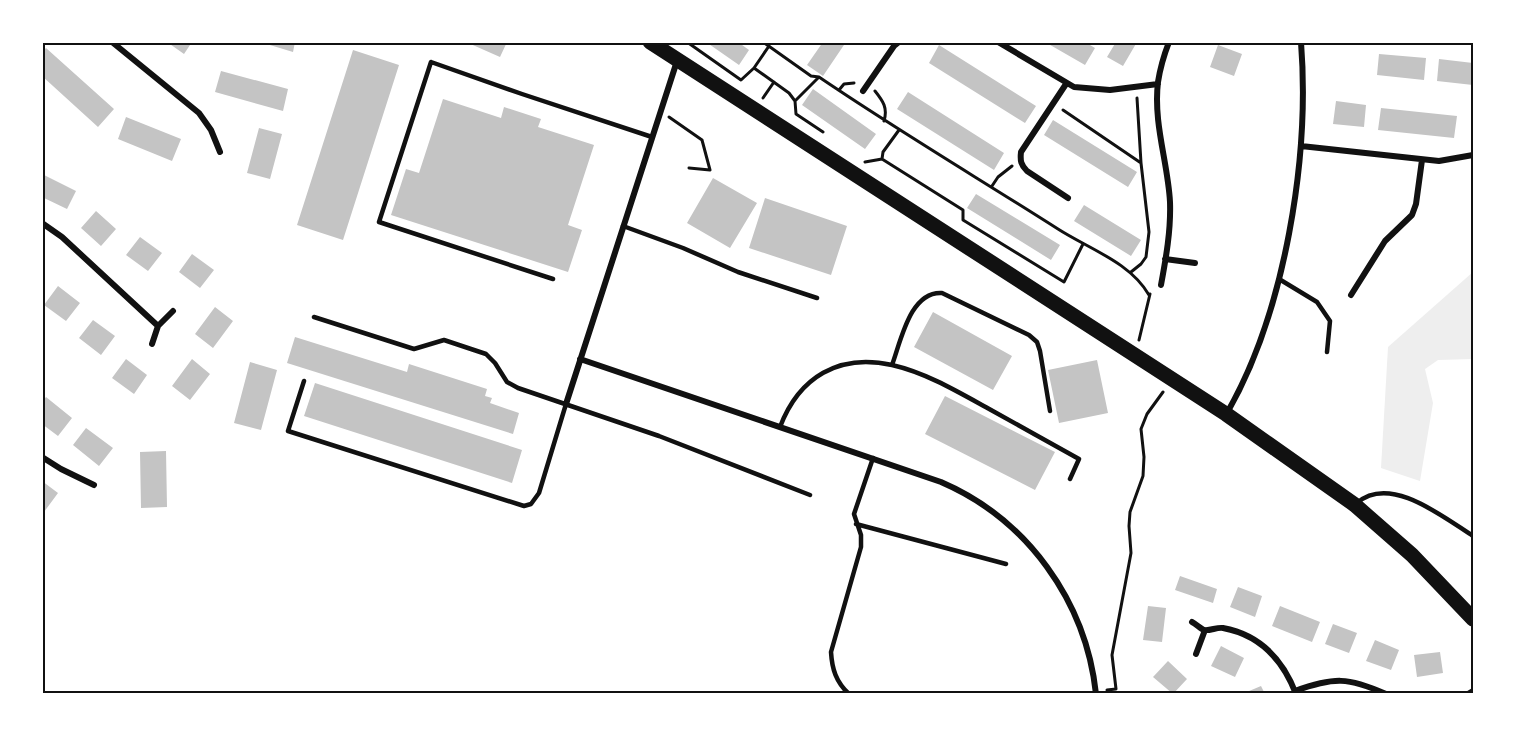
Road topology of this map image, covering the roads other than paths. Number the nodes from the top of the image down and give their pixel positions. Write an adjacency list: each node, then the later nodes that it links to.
1 (112, 42): 13 (street)
2 (650, 42): 7 (main road)
3 (899, 42): 10 (street)
4 (998, 42): 8 (street)
5 (1169, 42): 9 (street)
6 (1301, 42): 12 (street)
7 (677, 61): 11 (street); 36 (main road)
8 (1066, 84): 9 (street); 16 (street)
9 (1158, 84): 19 (street)
10 (863, 91)
11 (652, 137): 18 (street); 21 (lane)
12 (1301, 146): 15 (street); 22 (street)
13 (220, 152)
14 (1473, 155): 15 (street)
15 (1422, 160): 24 (street)
16 (1068, 198)
17 (42, 223): 28 (street)
18 (623, 226): 25 (lane); 31 (street)
19 (1165, 259): 20 (street); 23 (street)
20 (1195, 263)
21 (553, 279)
22 (1279, 279): 30 (lane); 36 (street)
23 (1161, 285)
24 (1351, 295)
25 (817, 298)
26 (173, 311): 28 (street)
27 (314, 317): 34 (lane)
28 (158, 326): 29 (street)
29 (152, 344)
30 (1327, 352)
31 (580, 358): 34 (street); 37 (street)
32 (892, 365): 35 (lane); 37 (lane); 40 (lane)
33 (304, 381): 34 (lane)
34 (566, 404): 42 (lane)
35 (1050, 411)
36 (1226, 414): 43 (main road)
37 (780, 427): 39 (street)
38 (42, 457): 41 (street)
39 (873, 458): 44 (lane); 53 (street)
40 (1070, 479)
41 (94, 485)
42 (810, 495)
43 (1355, 505): 45 (lane); 47 (main road)
44 (856, 524): 46 (lane); 54 (lane)
45 (1473, 536)
46 (1006, 564)
47 (1473, 619)
48 (1192, 622): 49 (street)
49 (1205, 630): 50 (street); 52 (street)
50 (1196, 654)
51 (1473, 690): 56 (street)
52 (1296, 692): 55 (street)
53 (1096, 693)
54 (849, 694)
55 (1386, 694)
56 (1468, 694)

